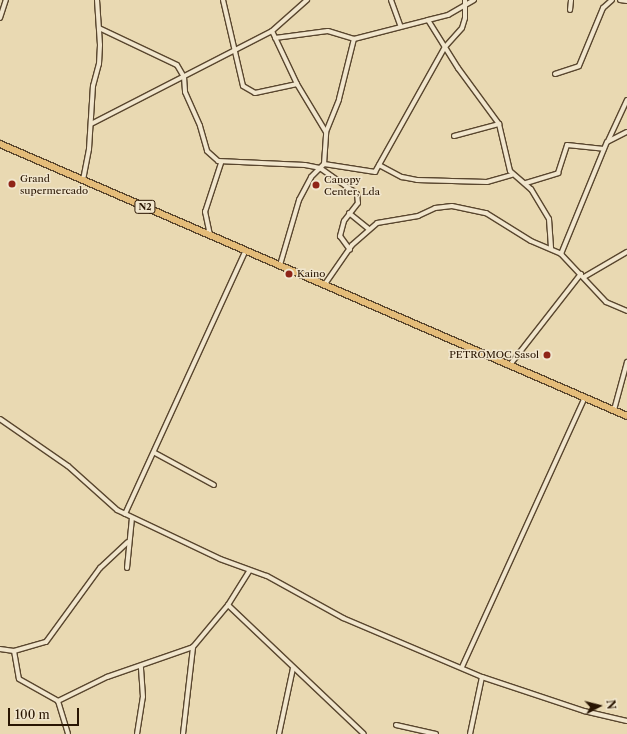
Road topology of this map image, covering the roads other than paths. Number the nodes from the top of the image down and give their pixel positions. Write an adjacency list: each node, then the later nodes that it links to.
1 (6, 0): 13 (street)
2 (97, 0): 16 (street)
3 (223, 0): 21 (street)
4 (307, 0): 17 (street)
5 (391, 0): 15 (street)
6 (474, 0): 11 (street)
7 (571, 0): 12 (street)
8 (612, 0): 22 (street)
9 (620, 0): 10 (street)
10 (627, 1)
11 (466, 2): 14 (street); 20 (street)
12 (570, 10)
13 (0, 18)
14 (428, 20): 15 (street); 20 (street)
15 (400, 26): 19 (street)
16 (99, 28): 23 (street); 26 (street)
17 (272, 31): 18 (street); 21 (street)
18 (275, 38): 19 (street); 24 (street)
19 (354, 39): 28 (street)
20 (445, 47): 27 (street); 36 (street)
21 (234, 50): 23 (street); 24 (street)
22 (555, 74)
23 (184, 77): 26 (street); 34 (street)
24 (297, 84): 28 (street)
25 (627, 100): 31 (street)
26 (91, 124): 39 (street)
27 (499, 124): 30 (street); 38 (street)
28 (326, 132): 35 (street)
29 (627, 132): 31 (street)
30 (454, 136)
31 (607, 142): 33 (street)
32 (0, 144): 39 (main road, N2)
33 (604, 149): 40 (street); 48 (street)
34 (221, 163): 37 (street); 43 (street)
35 (324, 164): 36 (street); 37 (street)
36 (379, 166): 38 (street)
37 (320, 168): 41 (street); 49 (street)
38 (512, 174): 40 (street)
39 (83, 180): 43 (main road, N2)
40 (526, 183): 44 (street)
41 (349, 213): 42 (street); 46 (street)
42 (369, 229): 44 (street); 46 (street)
43 (210, 235): 45 (main road, N2)
44 (550, 249): 48 (street)
45 (246, 250): 49 (main road, N2); 59 (street)
46 (350, 250): 51 (street)
47 (627, 252): 50 (street)
48 (561, 254): 50 (street)
49 (280, 265): 51 (main road, N2)
50 (583, 275): 52 (street); 54 (street)
51 (325, 284): 54 (main road, N2)
52 (627, 311)
53 (627, 362): 56 (street)
54 (509, 366): 55 (main road, N2)
55 (585, 397): 56 (main road, N2); 71 (street)
56 (614, 410): 57 (main road, N2)
57 (627, 416)
58 (0, 419): 61 (street)
59 (155, 453): 60 (street); 61 (street)
60 (214, 485)
61 (125, 514): 62 (street)
62 (132, 518): 63 (street); 65 (street)
63 (128, 542): 64 (street); 69 (street)
64 (127, 568)
65 (249, 571): 66 (street); 71 (street)
66 (228, 605): 67 (street); 72 (street)
67 (194, 647): 70 (street); 79 (street)
68 (0, 649): 69 (street)
69 (14, 651): 74 (street)
70 (141, 666): 74 (street); 78 (street)
71 (462, 667): 73 (street)
72 (293, 668): 80 (street); 81 (street)
73 (482, 677): 75 (street); 83 (street)
74 (58, 701): 77 (street)
75 (627, 721)
76 (396, 725): 82 (street)
77 (68, 734)
78 (137, 734)
79 (183, 734)
80 (278, 734)
81 (364, 734)
82 (436, 734)
83 (470, 734)

